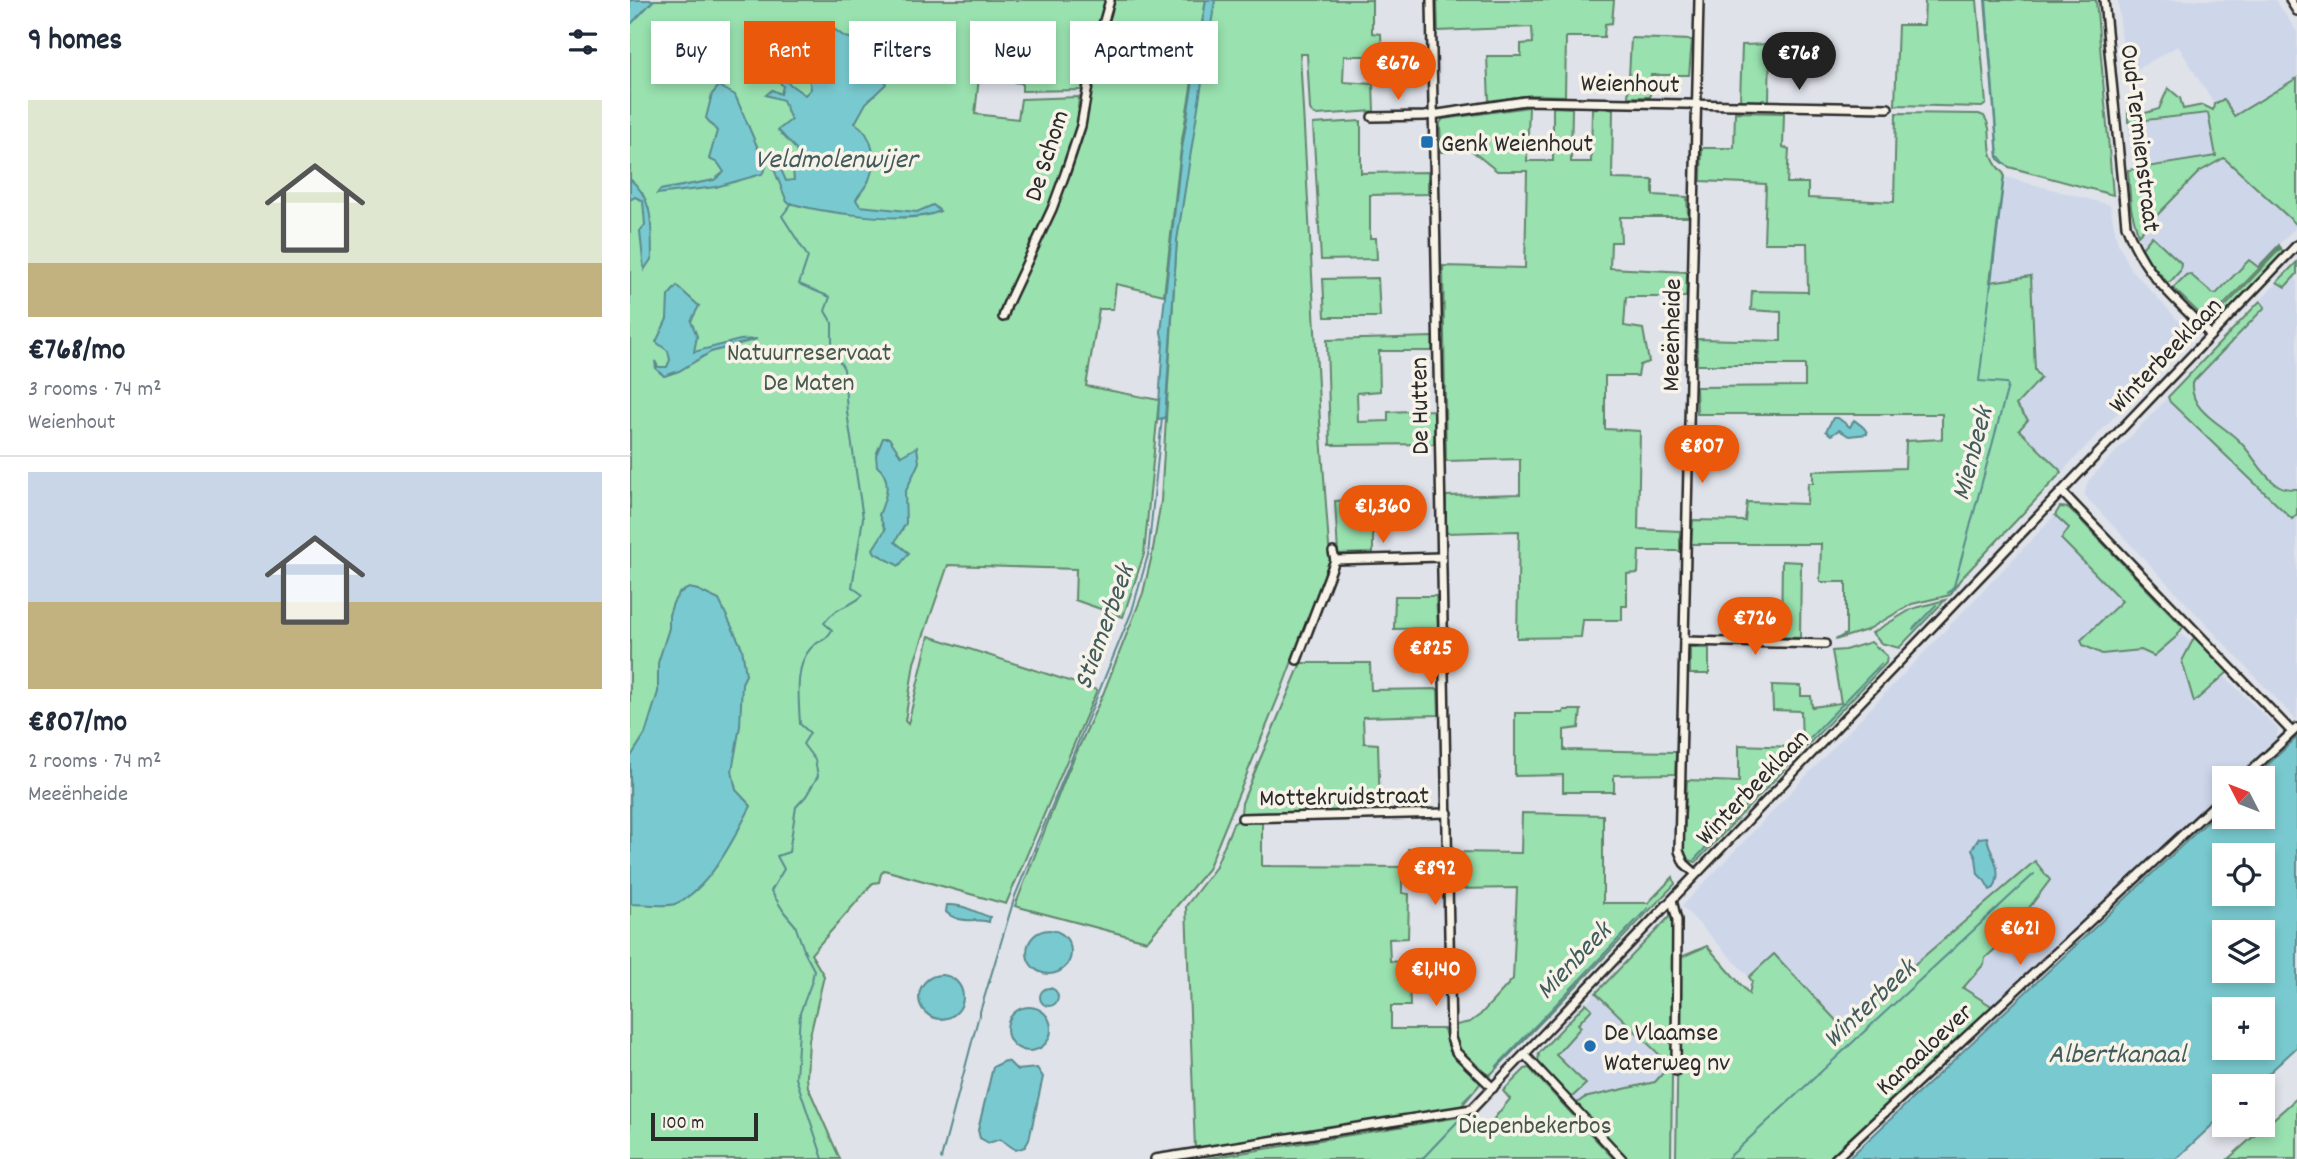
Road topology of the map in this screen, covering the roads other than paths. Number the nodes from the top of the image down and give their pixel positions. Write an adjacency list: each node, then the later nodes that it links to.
1 (1110, 0): 12 (street, De Schom)
2 (1431, 0): 9 (street, De Hutten)
3 (1699, 0): 7 (street, Meeënheide)
4 (2105, 0): 13 (street, Oud-Termienstraat)
5 (2290, 0): 6 (street)
6 (2297, 11)
7 (1696, 104): 8 (street, Weienhout); 9 (street, Weienhout); 16 (street, Meeënheide)
8 (1888, 108)
9 (1433, 115): 10 (street, Weienhout); 15 (street, De Hutten)
10 (1372, 117)
11 (2297, 245): 13 (street, Winterbeeklaan)
12 (1003, 317)
13 (2211, 335): 14 (street, Winterbeeklaan)
14 (2062, 492): 19 (street); 24 (street, Winterbeeklaan)
15 (1441, 557): 18 (street); 22 (street, De Hutten)
16 (1684, 641): 17 (street); 24 (street, Meeënheide)
17 (1825, 644)
18 (1297, 660)
19 (2295, 730): 20 (street)
20 (2256, 766)
21 (2212, 807): 31 (street, Kanaaloever)
22 (1448, 813): 23 (street, Mottekruidstraat); 28 (street, De Hutten)
23 (1242, 818)
24 (1696, 874): 25 (street, Winterbeeklaan)
25 (1672, 900): 26 (street, Winterbeeklaan); 27 (street)
26 (1525, 1055): 28 (street, Winterbeeklaan); 30 (street)
27 (1676, 1071)
28 (1493, 1088): 29 (street, Winterbeeklaan)
29 (1155, 1159)
30 (1622, 1159)
31 (1835, 1159)

